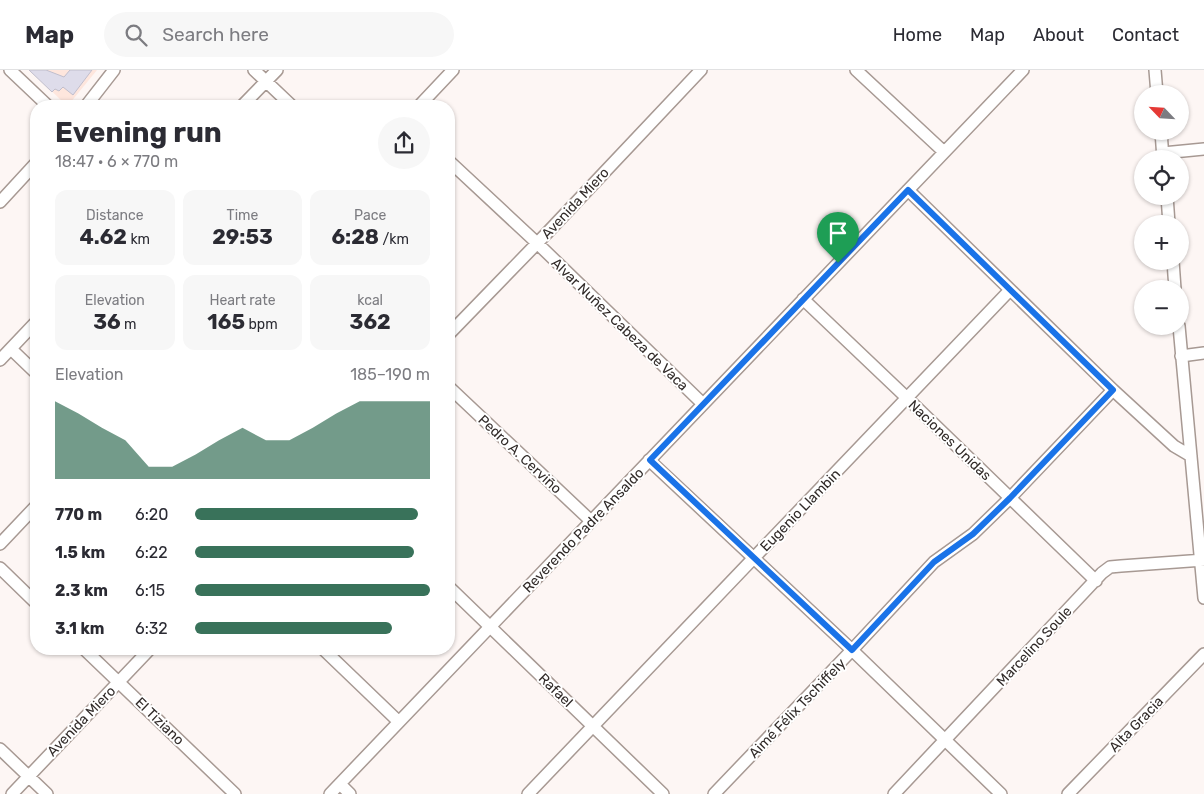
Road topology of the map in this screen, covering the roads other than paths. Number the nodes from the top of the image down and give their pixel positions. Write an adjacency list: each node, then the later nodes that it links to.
1 (10, 70): 12 (street)
2 (114, 70): 13 (street)
3 (254, 70): 10 (street)
4 (277, 70): 10 (street)
5 (856, 70): 18 (street)
6 (1023, 70): 18 (street, Reverendo Padre Ansaldo)
7 (1155, 70): 11 (street)
8 (447, 72): 16 (street)
9 (694, 72): 24 (street, Avenida Miero)
10 (266, 82): 14 (street); 15 (street)
11 (1156, 85)
12 (42, 100)
13 (91, 100)
14 (248, 100)
15 (286, 100)
16 (424, 100)
17 (1204, 149): 19 (street)
18 (944, 152): 22 (street, Reverendo Padre Ansaldo)
19 (1189, 152)
20 (455, 167): 24 (street, Alvar Nuñez Cabeza de Vaca)
21 (30, 170): 23 (street)
22 (908, 190): 25 (street); 26 (street, Reverendo Padre Ansaldo)
23 (0, 202)
24 (537, 244): 28 (street, Avenida Miero); 38 (street, Alvar Nuñez Cabeza de Vaca)
25 (1010, 290): 35 (street); 37 (street, Eugenio Llambin)
26 (803, 300): 37 (street, Naciones Unidas); 38 (street, Reverendo Padre Ansaldo)
27 (30, 328): 30 (street)
28 (455, 328)
29 (1180, 335): 32 (street)
30 (11, 349): 33 (street); 34 (street)
31 (1204, 353): 32 (street)
32 (1181, 356): 39 (street)
33 (0, 360)
34 (30, 367)
35 (1113, 390): 39 (street); 41 (street, Aimé Félix Tschiffely)
36 (455, 393): 43 (street, Pedro A. Cerviño)
37 (907, 398): 41 (street, Naciones Unidas); 45 (street, Eugenio Llambin)
38 (703, 404): 40 (street, Reverendo Padre Ansaldo)
39 (1191, 456): 46 (street)
40 (650, 460): 43 (street, Reverendo Padre Ansaldo); 45 (street)
41 (1010, 498): 48 (street, Naciones Unidas); 53 (street, Aimé Félix Tschiffely)
42 (30, 512): 44 (street)
43 (591, 521): 52 (street, Reverendo Padre Ansaldo)
44 (0, 544)
45 (754, 558): 53 (street); 60 (street, Eugenio Llambin)
46 (1202, 560): 48 (street, Marcelino Soule); 51 (street)
47 (0, 568): 50 (street)
48 (1096, 581): 61 (street, Marcelino Soule)
49 (455, 593): 52 (street, Rafael)
50 (30, 596)
51 (1204, 598)
52 (491, 627): 59 (street, Reverendo Padre Ansaldo); 60 (street, Rafael)
53 (852, 650): 61 (street); 72 (street, Aimé Félix Tschiffely)
54 (1204, 654): 75 (street, Alta Gracia)
55 (90, 655): 58 (street, El Tiziano)
56 (144, 655): 58 (street, Avenida Miero)
57 (329, 655): 59 (street)
58 (119, 682): 63 (street, Avenida Miero); 67 (street, El Tiziano)
59 (399, 722): 64 (street, Reverendo Padre Ansaldo)
60 (594, 726): 70 (street, Eugenio Llambin); 71 (street, Rafael)
61 (946, 740): 73 (street, Marcelino Soule); 74 (street)
62 (0, 749): 63 (street)
63 (28, 776): 65 (street, Avenida Miero); 66 (street)
64 (340, 784): 68 (street, Reverendo Padre Ansaldo); 69 (street)
65 (12, 794)
66 (47, 794)
67 (235, 794)
68 (330, 794)
69 (350, 794)
70 (528, 794)
71 (663, 794)
72 (714, 794)
73 (894, 794)
74 (1002, 794)
75 (1068, 794)

